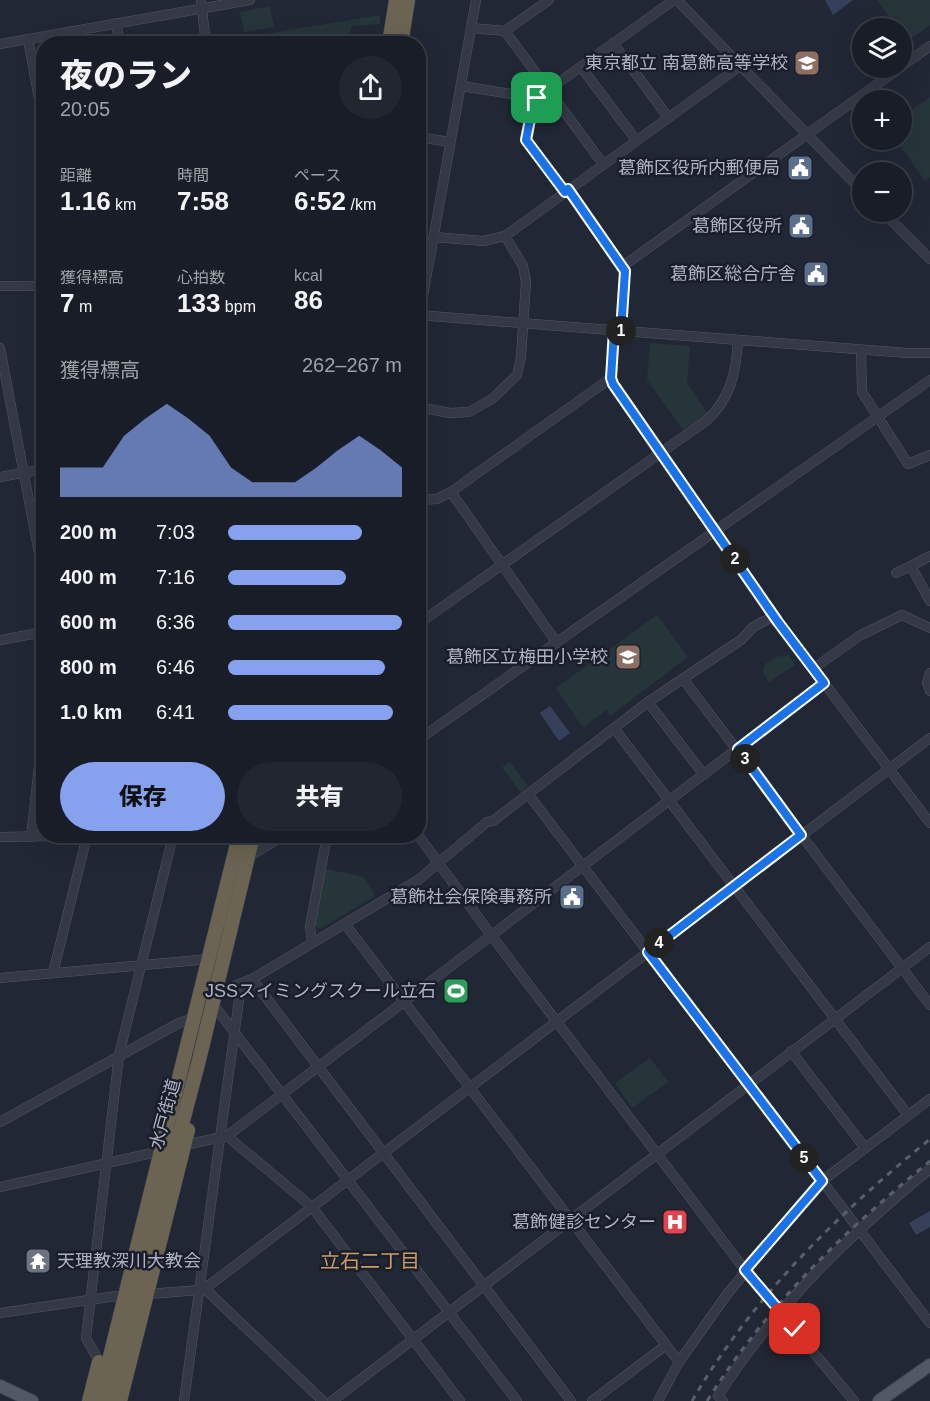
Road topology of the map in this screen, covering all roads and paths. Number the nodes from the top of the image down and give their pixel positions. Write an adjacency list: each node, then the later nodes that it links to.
1 (250, 0): 7 (street)
2 (396, 0): 14 (highway)
3 (408, 0): 15 (highway)
4 (476, 0): 9 (street)
5 (549, 0): 10 (street)
6 (675, 0): 18 (street); 22 (street)
7 (202, 4): 8 (street); 13 (street)
8 (116, 23): 11 (street); 12 (street)
9 (471, 28): 10 (street); 26 (street)
10 (505, 31): 27 (street)
11 (44, 36)
12 (118, 36)
13 (205, 36)
14 (390, 36)
15 (402, 36)
16 (36, 38): 17 (street)
17 (28, 39): 19 (street); 25 (street)
18 (613, 43): 23 (street); 29 (street)
19 (0, 44)
20 (930, 46): 21 (street)
21 (912, 59)
22 (740, 66): 29 (street); 30 (street)
23 (581, 67): 27 (street); 32 (street)
24 (886, 78): 30 (street)
25 (36, 82)
26 (461, 86): 28 (street); 33 (street)
27 (549, 89): 28 (street); 34 (street)
28 (534, 99): 36 (street)
29 (669, 117): 32 (street)
30 (807, 134): 35 (street); 41 (street)
31 (426, 138): 33 (street)
32 (636, 140): 34 (street)
33 (450, 142): 39 (street)
34 (603, 164): 36 (street)
35 (852, 181)
36 (567, 191): 38 (street); 41 (street)
37 (893, 222): 40 (street)
38 (505, 236): 39 (street); 46 (street)
39 (434, 237): 42 (street)
40 (930, 259)
41 (623, 266): 47 (street)
42 (426, 280)
43 (0, 286): 44 (street)
44 (36, 286)
45 (426, 318): 46 (street)
46 (524, 323): 47 (street); 54 (street)
47 (617, 331): 48 (street); 52 (street)
48 (738, 340): 50 (street); 56 (street)
49 (0, 348): 59 (street)
50 (861, 350): 51 (street); 55 (street)
51 (930, 353)
52 (611, 378): 56 (street); 61 (street)
53 (930, 380): 55 (street)
54 (426, 408)
55 (876, 418): 57 (street); 63 (street)
56 (661, 453): 63 (street); 66 (street)
57 (930, 455)
58 (36, 471): 59 (street)
59 (23, 473): 60 (street); 64 (street)
60 (0, 477)
61 (451, 492): 62 (street); 66 (street)
62 (426, 500)
63 (716, 530): 70 (street); 75 (street)
64 (36, 539)
65 (930, 556): 67 (street)
66 (503, 565): 71 (street); 75 (street)
67 (911, 566): 68 (street); 69 (street)
68 (896, 573)
69 (930, 601)
70 (774, 616): 76 (street); 78 (street)
71 (426, 618)
72 (930, 628): 76 (street)
73 (36, 633): 74 (street)
74 (0, 640)
75 (557, 643): 83 (street)
76 (813, 669): 79 (street)
77 (930, 673): 80 (street)
78 (684, 680): 81 (street); 85 (street)
79 (824, 683): 85 (street); 86 (street)
80 (930, 691)
81 (648, 702): 82 (street); 87 (street)
82 (614, 728): 89 (street); 90 (street)
83 (426, 734)
84 (930, 738): 86 (street)
85 (738, 749): 87 (street); 92 (street)
86 (889, 769): 91 (street); 92 (street)
87 (704, 775): 90 (street)
88 (36, 793): 94 (street)
89 (528, 794): 104 (street); 105 (street)
90 (670, 801): 105 (street); 107 (street)
91 (930, 823)
92 (801, 835): 107 (street); 115 (street)
93 (0, 837): 94 (street)
94 (31, 837): 95 (street)
95 (36, 837)
96 (85, 843): 116 (street)
97 (171, 843): 114 (street)
98 (243, 843): 106 (highway, 水戸街道)
99 (246, 843): 103 (highway)
100 (272, 843): 103 (street)
101 (326, 843): 110 (street)
102 (424, 843): 104 (street)
103 (247, 858): 106 (highway); 120 (highway, 水戸街道)
104 (438, 864): 108 (street); 109 (street)
105 (582, 866): 109 (street); 112 (street)
106 (232, 867): 113 (highway, 水戸街道)
107 (734, 886): 112 (street); 124 (street)
108 (345, 924): 110 (street); 121 (street)
109 (491, 935): 121 (street); 125 (street)
110 (312, 943): 118 (street)
111 (930, 947): 115 (street)
112 (648, 952): 125 (street); 130 (street)
113 (210, 959): 114 (street); 123 (highway, 水戸街道)
114 (140, 966): 116 (street); 128 (street)
115 (902, 969): 122 (street); 124 (street)
116 (53, 973): 117 (street)
117 (0, 978)
118 (252, 979): 119 (street); 129 (street)
119 (241, 985): 120 (street); 126 (street)
120 (213, 998): 126 (street); 137 (highway, 水戸街道)
121 (404, 1000): 129 (street); 131 (street)
122 (930, 1005)
123 (194, 1018): 128 (street); 137 (highway, 水戸街道)
124 (836, 1019): 127 (street); 134 (street)
125 (557, 1021): 131 (street); 140 (street)
126 (235, 1031): 132 (street); 136 (street)
127 (791, 1051): 130 (street); 138 (street)
128 (119, 1055): 135 (street); 141 (street)
129 (318, 1067): 132 (street); 139 (street)
130 (748, 1085): 140 (street); 144 (street)
131 (470, 1087): 139 (street); 147 (street)
132 (282, 1094): 136 (street); 143 (street)
133 (930, 1099): 134 (street)
134 (908, 1115): 138 (street)
135 (0, 1122)
136 (225, 1136): 137 (street); 146 (street); 151 (street)
137 (168, 1148): 141 (street); 152 (highway); 153 (highway); 167 (highway, 水戸街道); 168 (highway, 水戸街道)
138 (865, 1148): 144 (street)
139 (383, 1153): 143 (street); 150 (street)
140 (657, 1154): 147 (street); 149 (street)
141 (107, 1162): 145 (street); 154 (street)
142 (930, 1169): 148 (street)
143 (348, 1179): 146 (street); 156 (street)
144 (822, 1181): 148 (street); 149 (street)
145 (0, 1187)
146 (312, 1207): 151 (street); 159 (street)
147 (570, 1220): 150 (street); 160 (street)
148 (858, 1229): 155 (street); 158 (street)
149 (745, 1270): 155 (street); 162 (street)
150 (483, 1286): 156 (street); 175 (street)
151 (202, 1289): 152 (street); 170 (street); 171 (street)
152 (148, 1294): 169 (highway)
153 (116, 1296): 154 (street); 161 (highway)
154 (91, 1298): 157 (street); 161 (street)
155 (780, 1310): 178 (street); 179 (street)
156 (449, 1312): 159 (street); 174 (street)
157 (0, 1313)
158 (930, 1323)
159 (413, 1339): 172 (street); 173 (street)
160 (666, 1345): 162 (street); 176 (street)
161 (99, 1360): 166 (highway)
162 (680, 1362): 177 (street)
163 (930, 1365): 180 (main road)
164 (0, 1386): 165 (main road)
165 (32, 1401)
166 (89, 1401)
167 (99, 1401)
168 (110, 1401)
169 (120, 1401)
170 (184, 1401)
171 (323, 1401)
172 (332, 1401)
173 (460, 1401)
174 (517, 1401)
175 (572, 1401)
176 (592, 1401)
177 (658, 1401)
178 (723, 1401)
179 (854, 1401)
180 (879, 1401)

